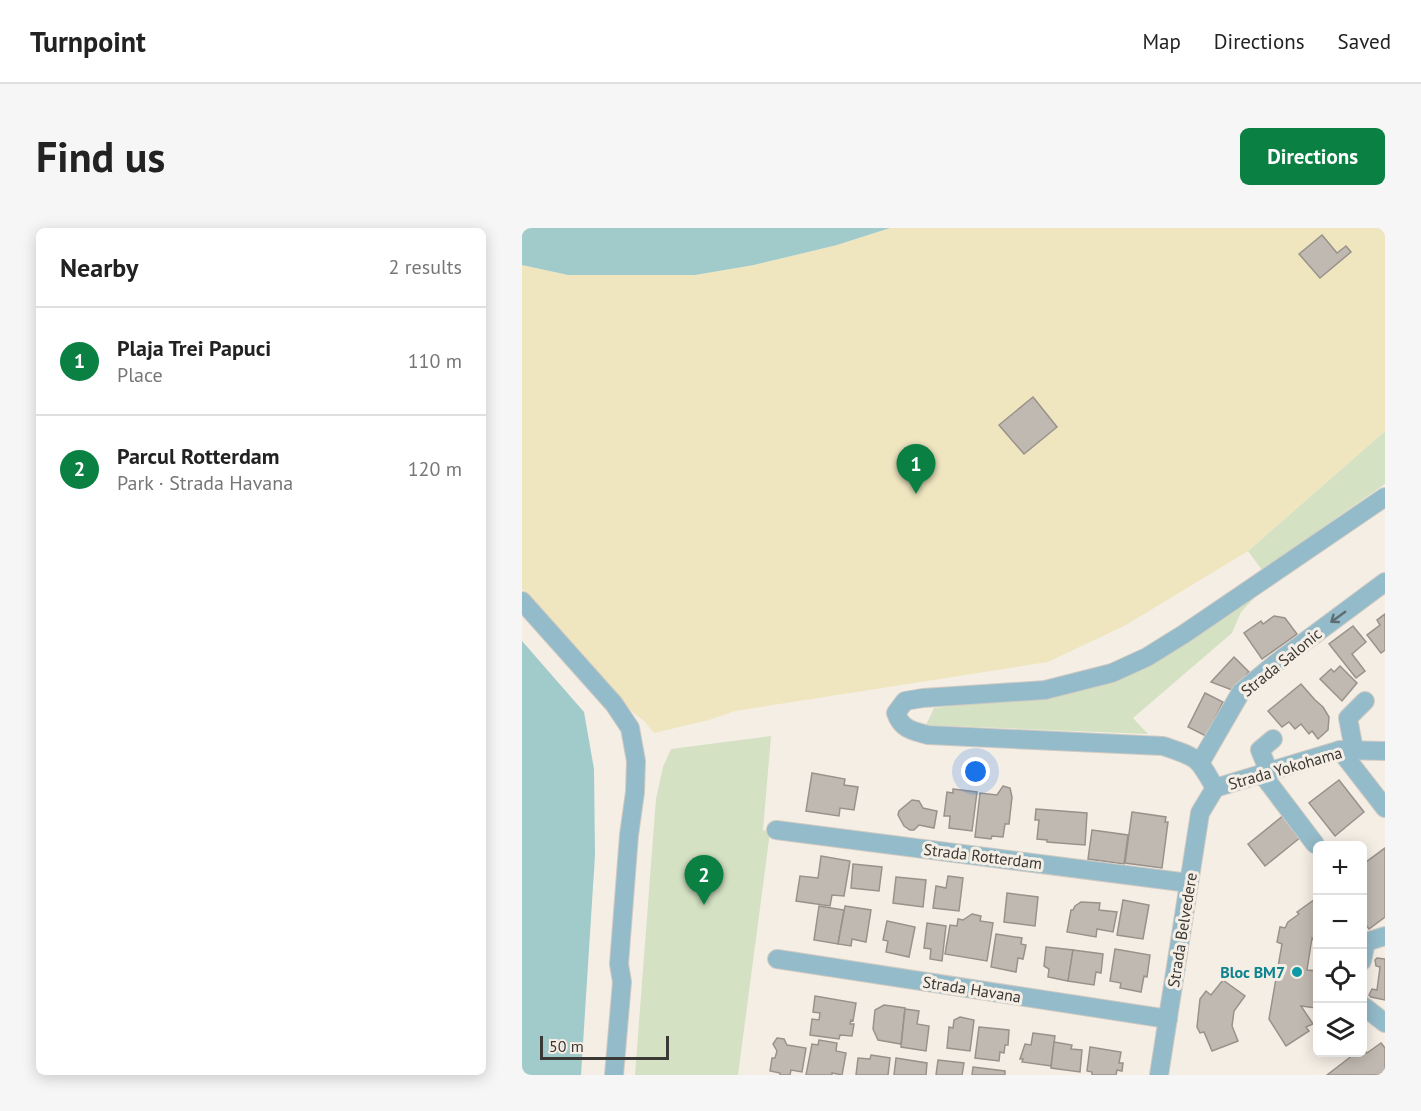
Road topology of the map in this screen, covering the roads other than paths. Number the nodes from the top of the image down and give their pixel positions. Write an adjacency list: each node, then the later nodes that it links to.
1 (1385, 496): 8 (street)
2 (1385, 582): 8 (street, Strada Salonic, one-way to 8)
3 (522, 601): 21 (street)
4 (1365, 701): 6 (street)
5 (1273, 739): 9 (street)
6 (1347, 750): 7 (street, Strada Yokohama); 9 (street, Strada Yokohama); 11 (street)
7 (1385, 751)
8 (1200, 763): 10 (street, Strada Yokohama)
9 (1265, 773): 10 (street, Strada Yokohama); 13 (street)
10 (1215, 788): 14 (street, Strada Belvedere)
11 (1385, 808)
12 (776, 830): 14 (street, Strada Rotterdam)
13 (1313, 841)
14 (1189, 883): 19 (street, Strada Belvedere)
15 (1385, 936): 16 (street)
16 (1365, 949)
17 (777, 959): 19 (street, Strada Havana)
18 (1367, 1009): 20 (street)
19 (1168, 1019): 22 (street, Strada Belvedere)
20 (1385, 1023)
21 (614, 1075)
22 (1159, 1075)

